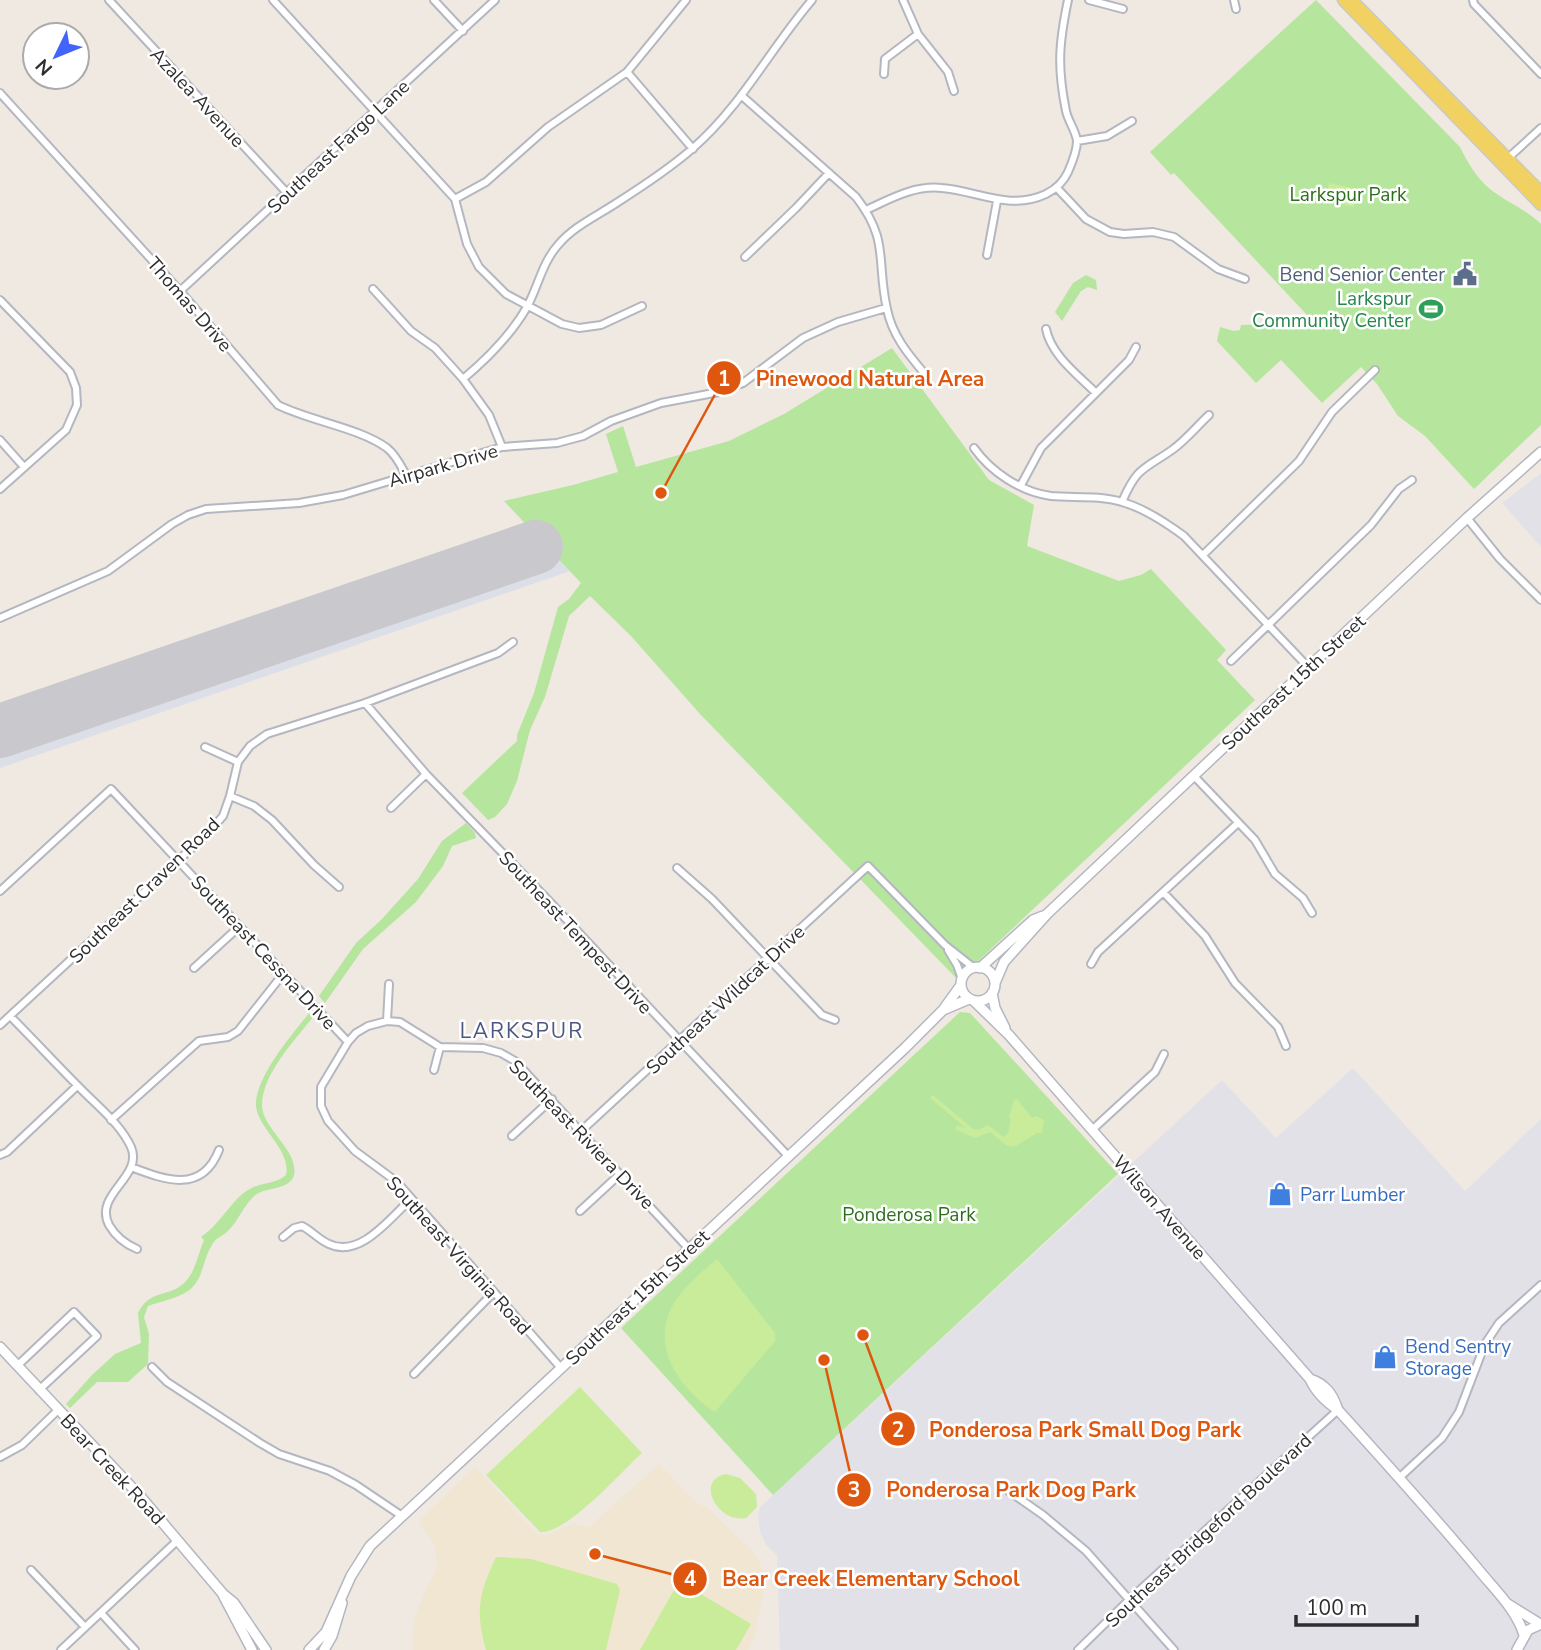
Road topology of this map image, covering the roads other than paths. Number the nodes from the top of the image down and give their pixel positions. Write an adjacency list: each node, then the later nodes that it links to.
1 (109, 0): 33 (street, Azalea Avenue)
2 (273, 0): 24 (street)
3 (434, 0): 16 (street)
4 (495, 0): 16 (street, Southeast Fargo Lane)
5 (686, 0): 18 (street)
6 (812, 0): 23 (street)
7 (903, 0): 17 (street)
8 (1068, 0): 27 (street)
9 (1089, 0): 14 (street)
10 (1234, 0): 15 (street)
11 (1343, 0): 29 (main road)
12 (1352, 0): 29 (main road)
13 (1473, 0): 20 (street)
14 (1123, 9)
15 (1236, 9)
16 (463, 31): 24 (street, Southeast Fargo Lane)
17 (918, 34): 19 (street); 21 (street)
18 (627, 72): 28 (street); 34 (street)
19 (884, 74)
20 (1541, 74)
21 (954, 91)
22 (0, 93): 42 (street, Thomas Drive)
23 (742, 96): 28 (street); 30 (street)
24 (376, 111): 33 (street, Southeast Fargo Lane); 34 (street)
25 (1132, 121): 27 (street)
26 (1541, 128): 29 (street)
27 (1077, 141): 31 (street)
28 (693, 149): 44 (street)
29 (1505, 160): 32 (main road); 36 (main road)
30 (829, 173): 37 (street); 39 (street)
31 (1057, 188): 35 (street); 40 (street)
32 (1541, 192)
33 (287, 193): 42 (street, Southeast Fargo Lane)
34 (454, 199): 44 (street)
35 (997, 201): 37 (street); 38 (street)
36 (1541, 205)
37 (866, 210): 46 (street)
38 (987, 255)
39 (745, 257)
40 (1245, 279)
41 (373, 289): 51 (street)
42 (180, 291): 59 (street, Thomas Drive)
43 (0, 300): 58 (street)
44 (527, 306): 45 (street); 51 (street)
45 (642, 306)
46 (886, 308): 50 (street); 55 (street, Airpark Drive)
47 (1046, 329): 52 (street)
48 (1136, 347): 52 (street)
49 (1375, 370): 65 (street)
50 (925, 373)
51 (463, 379): 55 (street)
52 (1096, 393): 61 (street)
53 (1209, 415): 63 (street)
54 (0, 440): 58 (street)
55 (502, 447): 59 (street, Airpark Drive)
56 (974, 448): 61 (street)
57 (1541, 452): 64 (main road, Southeast 15th Street)
58 (24, 467): 62 (street)
59 (406, 475): 67 (street, Airpark Drive)
60 (1412, 480): 68 (street)
61 (1021, 485): 63 (street)
62 (0, 489)
63 (1122, 502): 65 (street)
64 (1467, 518): 66 (street); 71 (main road, Southeast 15th Street)
65 (1203, 555): 68 (street)
66 (1541, 600)
67 (0, 618)
68 (1268, 624): 70 (street); 71 (street)
69 (513, 642): 72 (street)
70 (1231, 661)
71 (1308, 667): 76 (main road, Southeast 15th Street)
72 (365, 703): 74 (street); 75 (street, Southeast Tempest Drive)
73 (205, 747): 74 (street)
74 (238, 762): 77 (street, Southeast Craven Road)
75 (426, 774): 78 (street); 105 (street, Southeast Tempest Drive)
76 (1194, 776): 79 (street); 86 (main road, Southeast 15th Street)
77 (230, 796): 80 (street, Southeast Craven Road); 82 (street)
78 (391, 808)
79 (1238, 823): 84 (street); 85 (street)
80 (178, 860): 83 (street, Southeast Cessna Drive); 87 (street, Southeast Cessna Drive); 99 (street, Southeast Craven Road)
81 (677, 868): 89 (street)
82 (339, 887)
83 (0, 891)
84 (1163, 892): 90 (street); 106 (street)
85 (1312, 913)
86 (1047, 914): 92 (main road, Southeast 15th Street); 96 (main road, Southeast 15th Street)
87 (240, 926): 91 (street); 93 (street, Southeast Cessna Drive)
88 (945, 946): 89 (street, Southeast Wildcat Drive); 92 (street); 94 (street)
89 (767, 959): 100 (street); 105 (street, Southeast Wildcat Drive)
90 (1091, 964)
91 (194, 968)
92 (977, 968): 94 (main road); 96 (main road)
93 (283, 974): 104 (street, Southeast Cessna Drive); 112 (street)
94 (962, 982): 97 (main road); 98 (main road, Southeast 15th Street)
95 (389, 984): 101 (street)
96 (994, 988): 97 (main road); 103 (main road, Wilson Avenue)
97 (972, 1000): 98 (main road, Southeast 15th Street); 103 (main road, Wilson Avenue)
98 (943, 1010): 118 (main road, Southeast 15th Street)
99 (10, 1016): 102 (street, Southeast Craven Road); 110 (street)
100 (835, 1020)
101 (387, 1021): 104 (street); 107 (street)
102 (0, 1025)
103 (1009, 1035): 113 (main road, Wilson Avenue)
104 (348, 1042): 121 (street, Southeast Virginia Road)
105 (679, 1042): 114 (street, Southeast Wildcat Drive); 118 (street, Southeast Tempest Drive)
106 (1286, 1046)
107 (440, 1047): 109 (street); 111 (street, Southeast Riviera Drive)
108 (1164, 1054): 113 (street)
109 (435, 1070)
110 (77, 1086): 112 (street); 117 (street)
111 (552, 1099): 114 (street, Southeast Riviera Drive); 115 (street)
112 (111, 1120): 119 (street)
113 (1092, 1130): 135 (main road, Wilson Avenue)
114 (581, 1131): 120 (street, Southeast Riviera Drive)
115 (512, 1136)
116 (219, 1150): 119 (street)
117 (0, 1156)
118 (789, 1157): 125 (main road, Southeast 15th Street)
119 (131, 1167): 124 (street)
120 (620, 1174): 122 (street); 125 (street, Southeast Riviera Drive)
121 (411, 1199): 123 (street); 127 (street, Southeast Virginia Road)
122 (580, 1211)
123 (283, 1237)
124 (137, 1249)
125 (689, 1249): 131 (main road, Southeast 15th Street)
126 (1541, 1285): 137 (street)
127 (493, 1293): 131 (street, Southeast Virginia Road); 132 (street)
128 (0, 1347): 129 (main road, Bear Creek Road)
129 (17, 1366): 133 (main road, Bear Creek Road); 133 (street)
130 (152, 1367): 139 (street)
131 (561, 1368): 139 (main road, Southeast 15th Street)
132 (414, 1374)
133 (39, 1390): 134 (main road, Bear Creek Road)
134 (58, 1410): 136 (street); 140 (main road, Bear Creek Road)
135 (1338, 1410): 137 (main road, Wilson Avenue); 144 (street, Southeast Bridgeford Boulevard)
136 (0, 1457)
137 (1399, 1478): 145 (main road, Wilson Avenue)
138 (1000, 1485): 144 (street)
139 (402, 1516): 143 (main road, Southeast 15th Street)
140 (178, 1540): 142 (main road, Bear Creek Road); 146 (street)
141 (31, 1570): 148 (street)
142 (223, 1594): 152 (main road, Bear Creek Road); 153 (main road, Bear Creek Road)
143 (344, 1595): 154 (main road, Southeast 15th Street); 155 (main road, Southeast 15th Street)
144 (1130, 1599): 156 (street, Southeast Bridgeford Boulevard); 157 (street)
145 (1508, 1604): 147 (main road, Wilson Avenue); 149 (main road, Wilson Avenue)
146 (101, 1613): 148 (street); 151 (street)
147 (1540, 1624): 149 (main road)
148 (85, 1627): 150 (street)
149 (1522, 1644)
150 (61, 1650)
151 (135, 1650)
152 (252, 1650)
153 (266, 1650)
154 (309, 1650)
155 (324, 1650)
156 (1078, 1650)
157 (1174, 1650)

